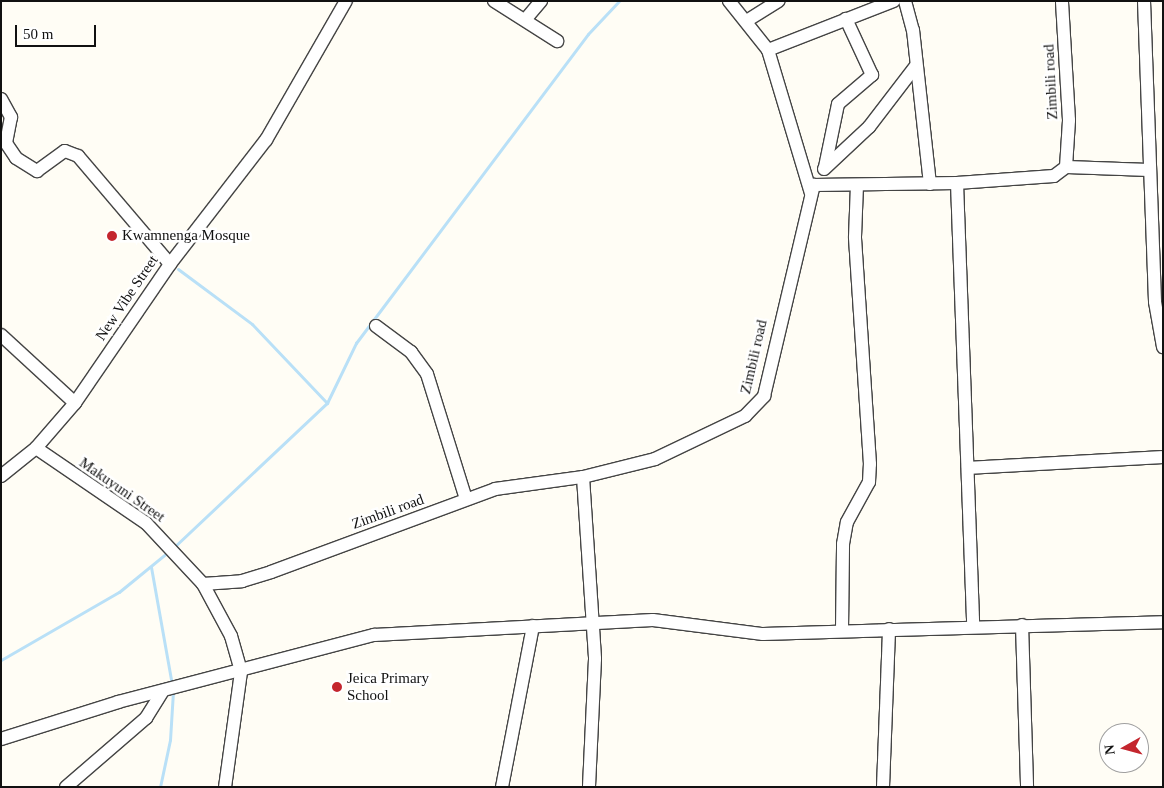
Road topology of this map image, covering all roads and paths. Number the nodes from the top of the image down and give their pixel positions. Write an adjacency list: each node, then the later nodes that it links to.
1 (346, 1): 24 (street, New Vibe Street)
2 (494, 1): 11 (street)
3 (541, 1): 11 (street)
4 (729, 1): 12 (street)
5 (779, 1): 12 (street)
6 (894, 1): 10 (street)
7 (905, 1): 15 (street)
8 (1062, 1): 18 (street, Zimbili road)
9 (1144, 1): 19 (street)
10 (846, 19): 14 (street); 17 (street)
11 (525, 20): 13 (street)
12 (748, 20): 14 (street)
13 (557, 41)
14 (768, 50): 23 (street)
15 (915, 67): 17 (street); 21 (street)
16 (1, 100): 24 (street)
17 (825, 167): 23 (street, Zimbili road)
18 (1066, 168): 19 (street); 20 (street)
19 (1150, 170): 27 (street)
20 (957, 183): 21 (street); 32 (street)
21 (930, 184): 22 (street)
22 (857, 186): 23 (street); 43 (street)
23 (814, 188): 34 (street, Zimbili road)
24 (170, 264): 28 (street, New Vibe Street)
25 (376, 326): 35 (street)
26 (1, 334): 28 (street)
27 (1163, 346)
28 (75, 403): 29 (street, New Vibe Street)
29 (36, 448): 33 (street, New Vibe Street); 36 (street, Makuyuni Street)
30 (1163, 449): 31 (street)
31 (1163, 459): 32 (street)
32 (968, 468): 41 (street)
33 (1, 476)
34 (583, 476): 35 (street, Zimbili road); 38 (street)
35 (466, 499): 36 (street, Zimbili road)
36 (203, 584): 44 (street, Makuyuni Street)
37 (1163, 622): 39 (street)
38 (594, 624): 40 (street); 43 (street); 50 (street)
39 (1022, 624): 41 (street); 52 (street)
40 (532, 626): 44 (street); 49 (street)
41 (973, 626): 42 (street)
42 (889, 629): 43 (street); 51 (street)
43 (842, 630)
44 (241, 672): 45 (street); 48 (street, Makuyuni Street)
45 (163, 691): 46 (street); 47 (street)
46 (1, 739)
47 (66, 787)
48 (225, 787)
49 (502, 787)
50 (589, 787)
51 (883, 787)
52 (1027, 787)

